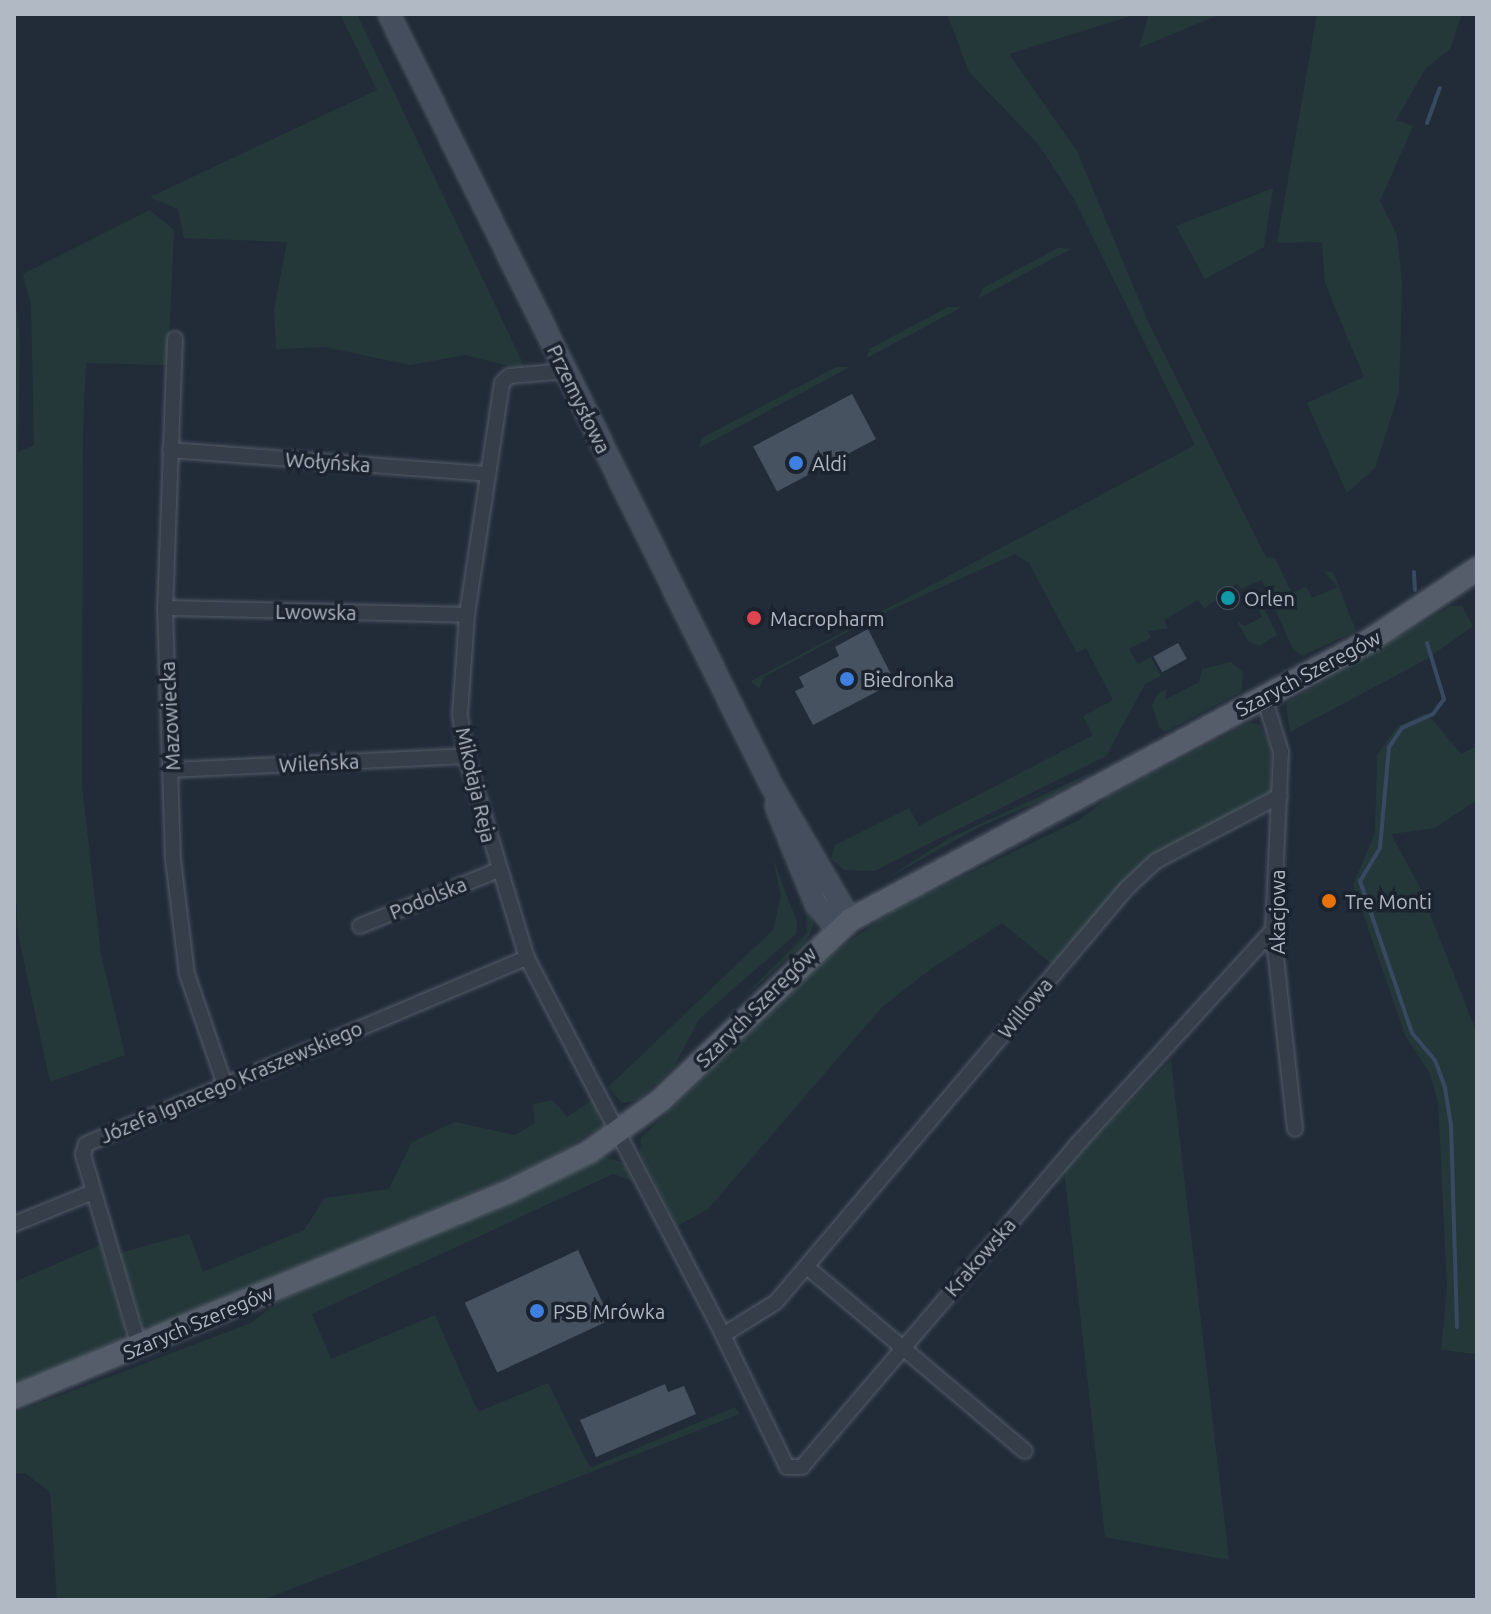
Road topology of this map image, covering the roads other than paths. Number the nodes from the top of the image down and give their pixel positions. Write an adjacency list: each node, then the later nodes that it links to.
1 (389, 14): 3 (main road, Przemysłowa)
2 (175, 339): 4 (street, Mazowiecka)
3 (566, 371): 5 (street, Mikołaja Reja); 14 (main road, Przemysłowa)
4 (170, 450): 5 (street, Wołyńska); 7 (street, Mazowiecka)
5 (487, 474): 8 (street, Mikołaja Reja)
6 (1477, 569): 9 (main road, Szarych Szeregów)
7 (165, 608): 8 (street, Lwowska); 11 (street, Mazowiecka)
8 (467, 615): 10 (street, Mikołaja Reja)
9 (1264, 697): 12 (street, Akacjowa); 14 (main road, Szarych Szeregów)
10 (466, 756): 11 (street, Wileńska); 13 (street, Mikołaja Reja)
11 (172, 770): 18 (street, Mazowiecka)
12 (1280, 796): 16 (street, Akacjowa); 23 (street, Willowa)
13 (496, 871): 15 (street, Podolska); 17 (street, Mikołaja Reja)
14 (844, 925): 20 (main road, Szarych Szeregów)
15 (360, 926)
16 (1273, 930): 19 (street, Akacjowa); 26 (street, Krakowska)
17 (527, 958): 18 (street, Józefa Ignacego Kraszewskiego); 20 (street, Mikołaja Reja)
18 (225, 1085): 21 (street, Józefa Ignacego Kraszewskiego)
19 (1295, 1129)
20 (618, 1133): 24 (street, Krakowska); 25 (main road, Szarych Szeregów)
21 (93, 1192): 22 (street); 25 (street, Józefa Ignacego Kraszewskiego)
22 (14, 1224)
23 (807, 1267): 24 (street, Willowa); 26 (street)
24 (723, 1335): 26 (street, Krakowska)
25 (139, 1346): 27 (main road, Szarych Szeregów)
26 (902, 1347): 28 (street)
27 (14, 1397)
28 (1025, 1451)

